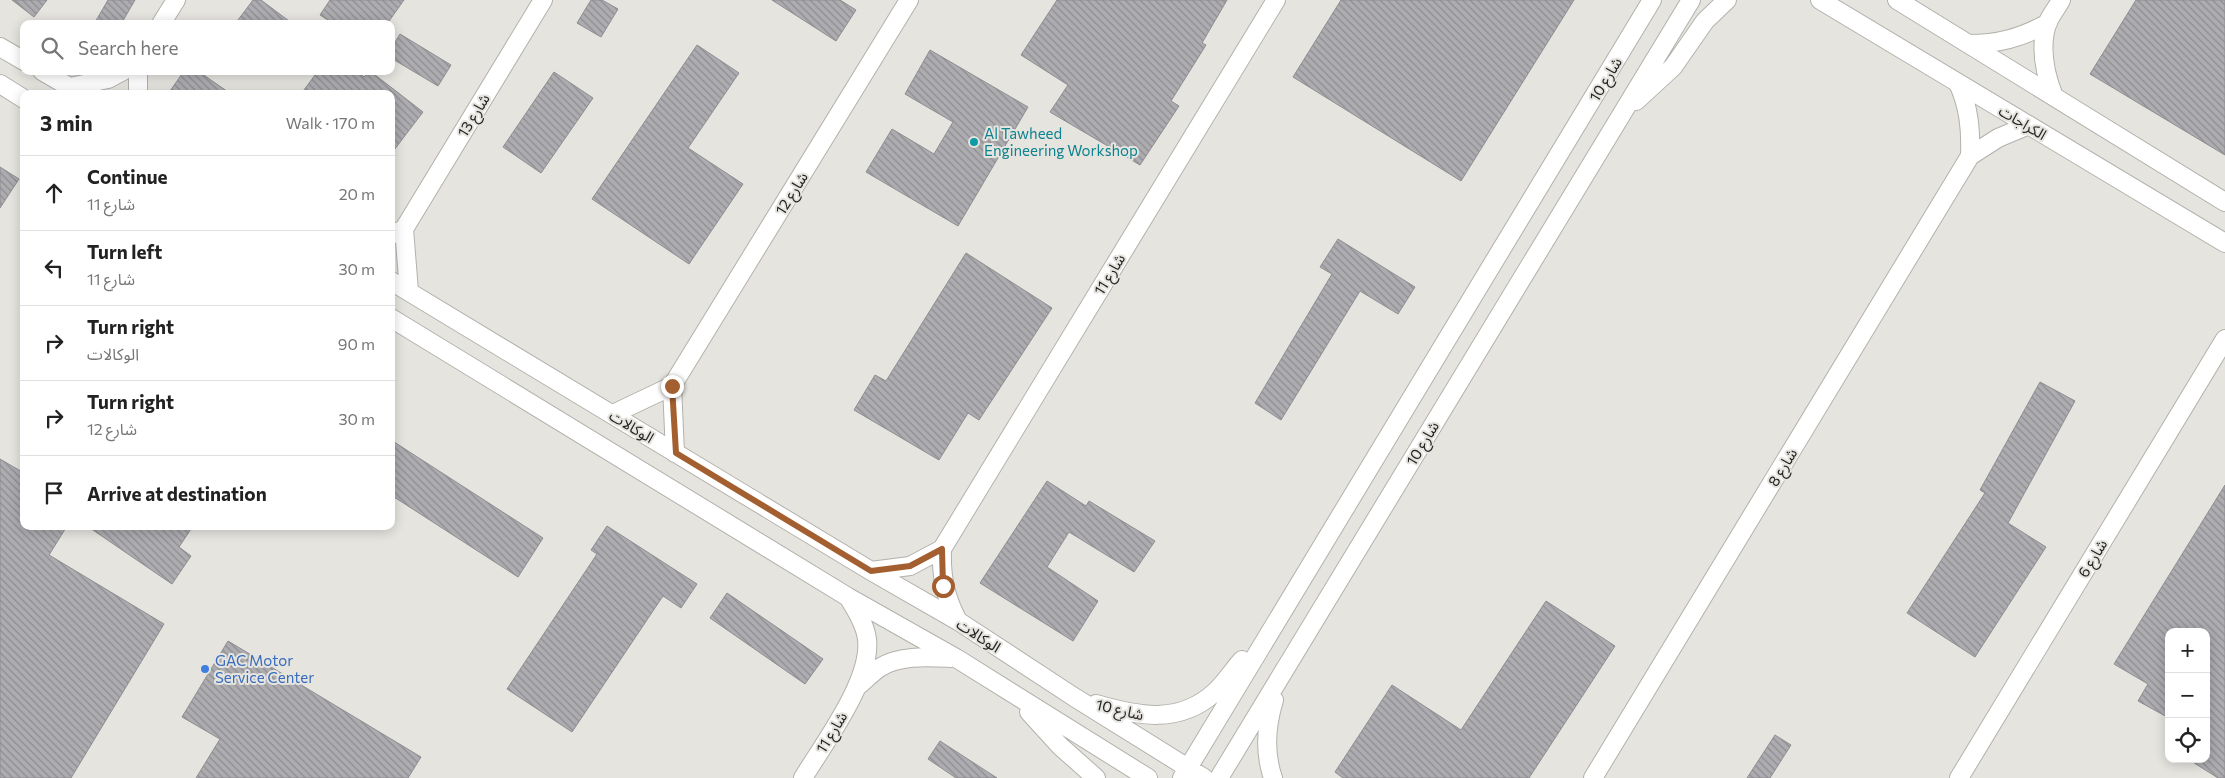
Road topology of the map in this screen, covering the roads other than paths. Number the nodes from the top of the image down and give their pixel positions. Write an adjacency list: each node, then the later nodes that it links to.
1 (176, 0): 12 (street)
2 (543, 0): 31 (street, شارع 13)
3 (909, 0): 37 (street, شارع 12)
4 (1276, 0): 40 (street, شارع 11)
5 (1691, 0): 27 (street, شارع 10)
6 (1727, 0): 27 (street, شارع 10)
7 (1820, 0): 20 (street, الكراجات)
8 (1897, 0): 11 (street)
9 (2062, 0): 13 (street)
10 (1649, 4): 43 (street, شارع 10)
11 (1910, 5): 14 (street)
12 (164, 20)
13 (2048, 23): 14 (street); 26 (street)
14 (1968, 44): 26 (street)
15 (0, 47): 16 (street)
16 (20, 59)
17 (49, 75): 22 (street)
18 (113, 75): 23 (street)
19 (138, 75): 24 (street)
20 (1958, 83): 28 (street, الكراجات); 29 (street)
21 (0, 84): 25 (street)
22 (73, 90)
23 (77, 90)
24 (138, 90)
25 (20, 96)
26 (2054, 98): 30 (street)
27 (1626, 109): 46 (street, شارع 10)
28 (2029, 125): 29 (street, شارع 8); 32 (street, الكراجات)
29 (1970, 156): 57 (street, شارع 8)
30 (2225, 202)
31 (398, 232): 34 (street, شارع 13)
32 (2225, 243)
33 (395, 283): 34 (street, الوكالات)
34 (409, 291): 38 (street, الوكالات)
35 (395, 320): 42 (street)
36 (2225, 339): 58 (street, شارع 6)
37 (672, 386): 38 (street); 39 (street)
38 (613, 414): 39 (street, الوكالات)
39 (676, 453): 41 (street, الوكالات)
40 (942, 549): 41 (street); 44 (street)
41 (871, 571): 44 (street, الوكالات)
42 (848, 596): 45 (street); 47 (street, شارع 11)
43 (1276, 619): 49 (street, شارع 10); 50 (street, شارع 10)
44 (958, 621): 49 (street, الوكالات)
45 (956, 658): 47 (street, شارع 11); 48 (street)
46 (1282, 675): 55 (street, شارع 10); 56 (street)
47 (858, 687): 51 (street, شارع 11)
48 (1015, 697): 52 (street); 53 (street)
49 (1074, 697): 50 (street, الوكالات)
50 (1185, 773): 54 (street, الوكالات)
51 (803, 778)
52 (1096, 778)
53 (1148, 778)
54 (1204, 778)
55 (1219, 778)
56 (1273, 778)
57 (1593, 778)
58 (1959, 778)

